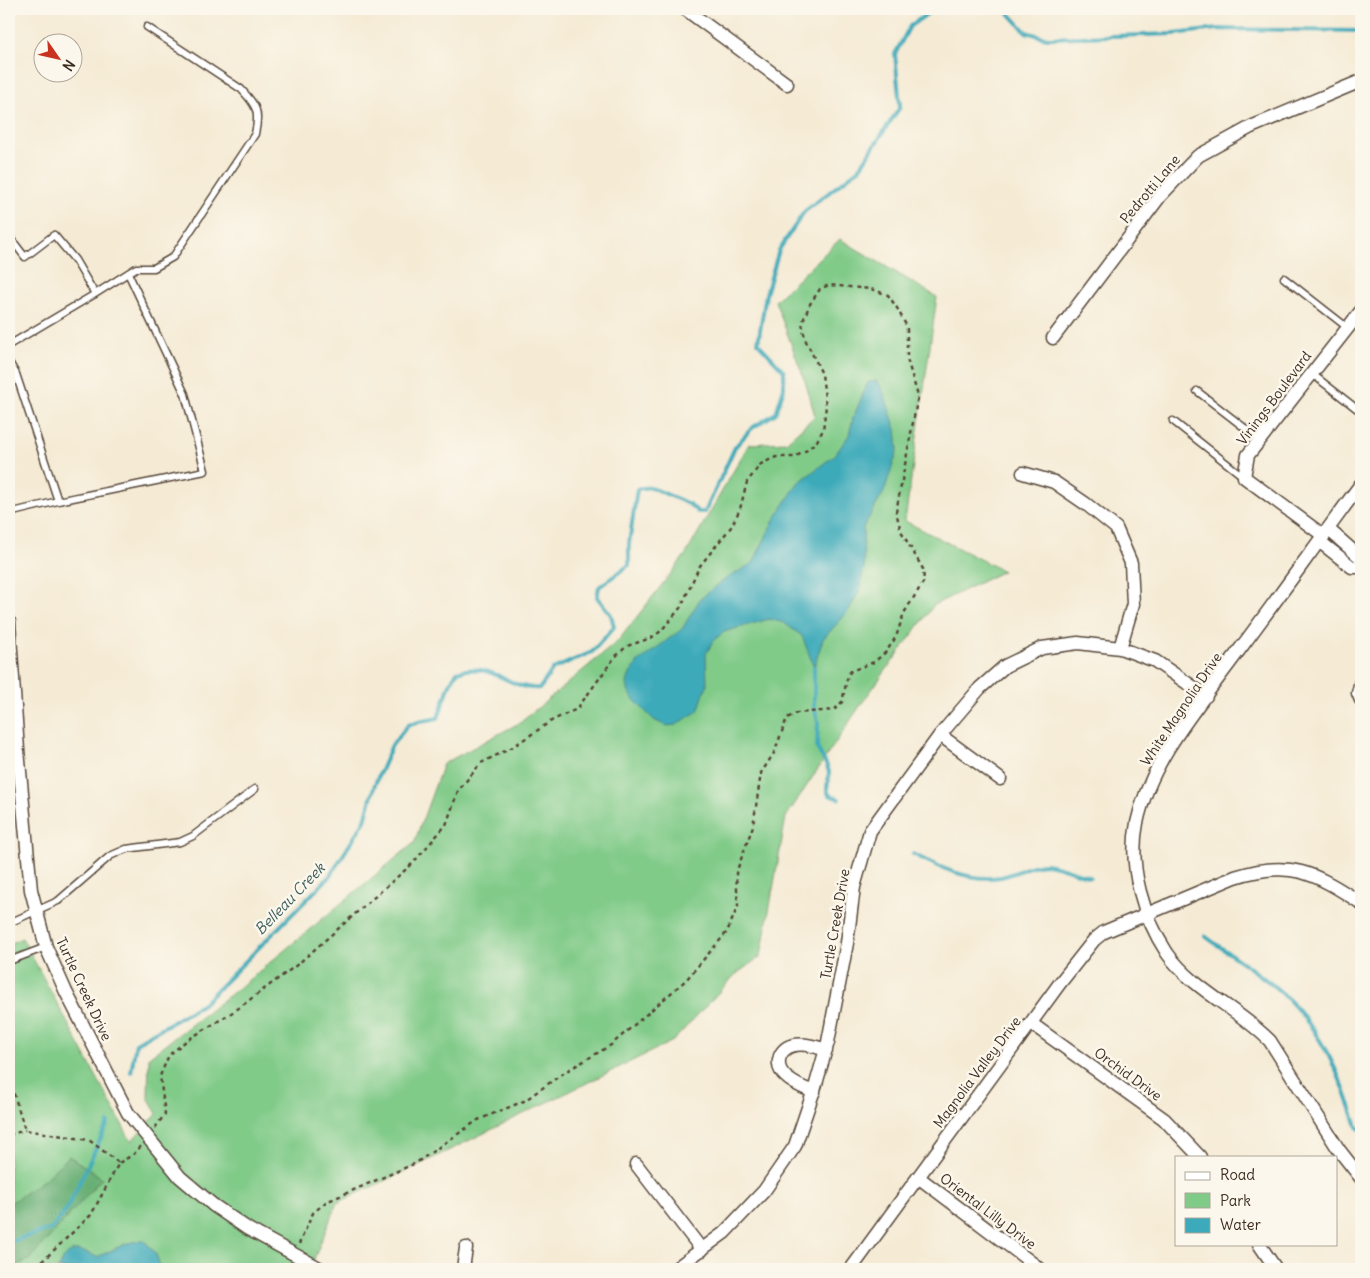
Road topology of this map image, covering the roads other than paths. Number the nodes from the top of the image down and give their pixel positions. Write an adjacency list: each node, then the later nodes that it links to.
1 (685, 9): 4 (street)
2 (147, 27): 6 (lane)
3 (1361, 81): 11 (street, Pedrotti Lane)
4 (787, 84)
5 (9, 236): 8 (lane)
6 (128, 273): 8 (lane); 22 (lane)
7 (1284, 278): 10 (lane)
8 (95, 294): 12 (lane)
9 (1361, 311): 10 (street, Vinings Boulevard)
10 (1348, 328): 14 (street, Vinings Boulevard)
11 (1054, 338)
12 (9, 345)
13 (9, 362): 22 (lane)
14 (1311, 373): 16 (lane); 18 (street, Vinings Boulevard)
15 (1197, 391): 18 (lane)
16 (1361, 412)
17 (1172, 421): 20 (lane)
18 (1259, 440): 20 (street, Vinings Boulevard)
19 (1023, 473): 28 (street)
20 (1244, 477): 24 (street)
21 (1361, 484): 24 (street, White Magnolia Drive)
22 (58, 501): 23 (lane)
23 (9, 513)
24 (1324, 535): 25 (street); 26 (street); 30 (street, White Magnolia Drive)
25 (1361, 558)
26 (1361, 566)
27 (9, 622): 33 (street, Turtle Creek Drive)
28 (1120, 648): 30 (street, Turtle Creek Drive); 32 (street, Turtle Creek Drive)
29 (1361, 681): 31 (street)
30 (1206, 696): 38 (street, White Magnolia Drive)
31 (1361, 700)
32 (940, 736): 34 (street); 43 (street, Turtle Creek Drive)
33 (13, 750): 37 (street, Turtle Creek Drive)
34 (1000, 779)
35 (255, 789): 37 (lane)
36 (1361, 903): 38 (street, Magnolia Valley Drive)
37 (37, 912): 39 (lane); 40 (street, Turtle Creek Drive)
38 (1146, 916): 42 (street, Magnolia Valley Drive); 48 (street, White Magnolia Drive)
39 (9, 923)
40 (46, 947): 41 (lane); 52 (street, Turtle Creek Drive)
41 (9, 961)
42 (1032, 1024): 45 (street, Orchid Drive); 47 (street, Magnolia Valley Drive)
43 (826, 1050): 44 (street, Turtle Creek Drive); 44 (street)
44 (814, 1092): 51 (street, Turtle Creek Drive)
45 (1199, 1156)
46 (636, 1164): 51 (street)
47 (918, 1178): 55 (street, Magnolia Valley Drive); 56 (street, Oriental Lilly Drive)
48 (1361, 1178)
49 (1260, 1246): 57 (street)
50 (466, 1248): 53 (street)
51 (702, 1250): 54 (street, Turtle Creek Drive)
52 (321, 1269)
53 (463, 1269)
54 (676, 1269)
55 (851, 1269)
56 (1040, 1269)
57 (1276, 1269)

